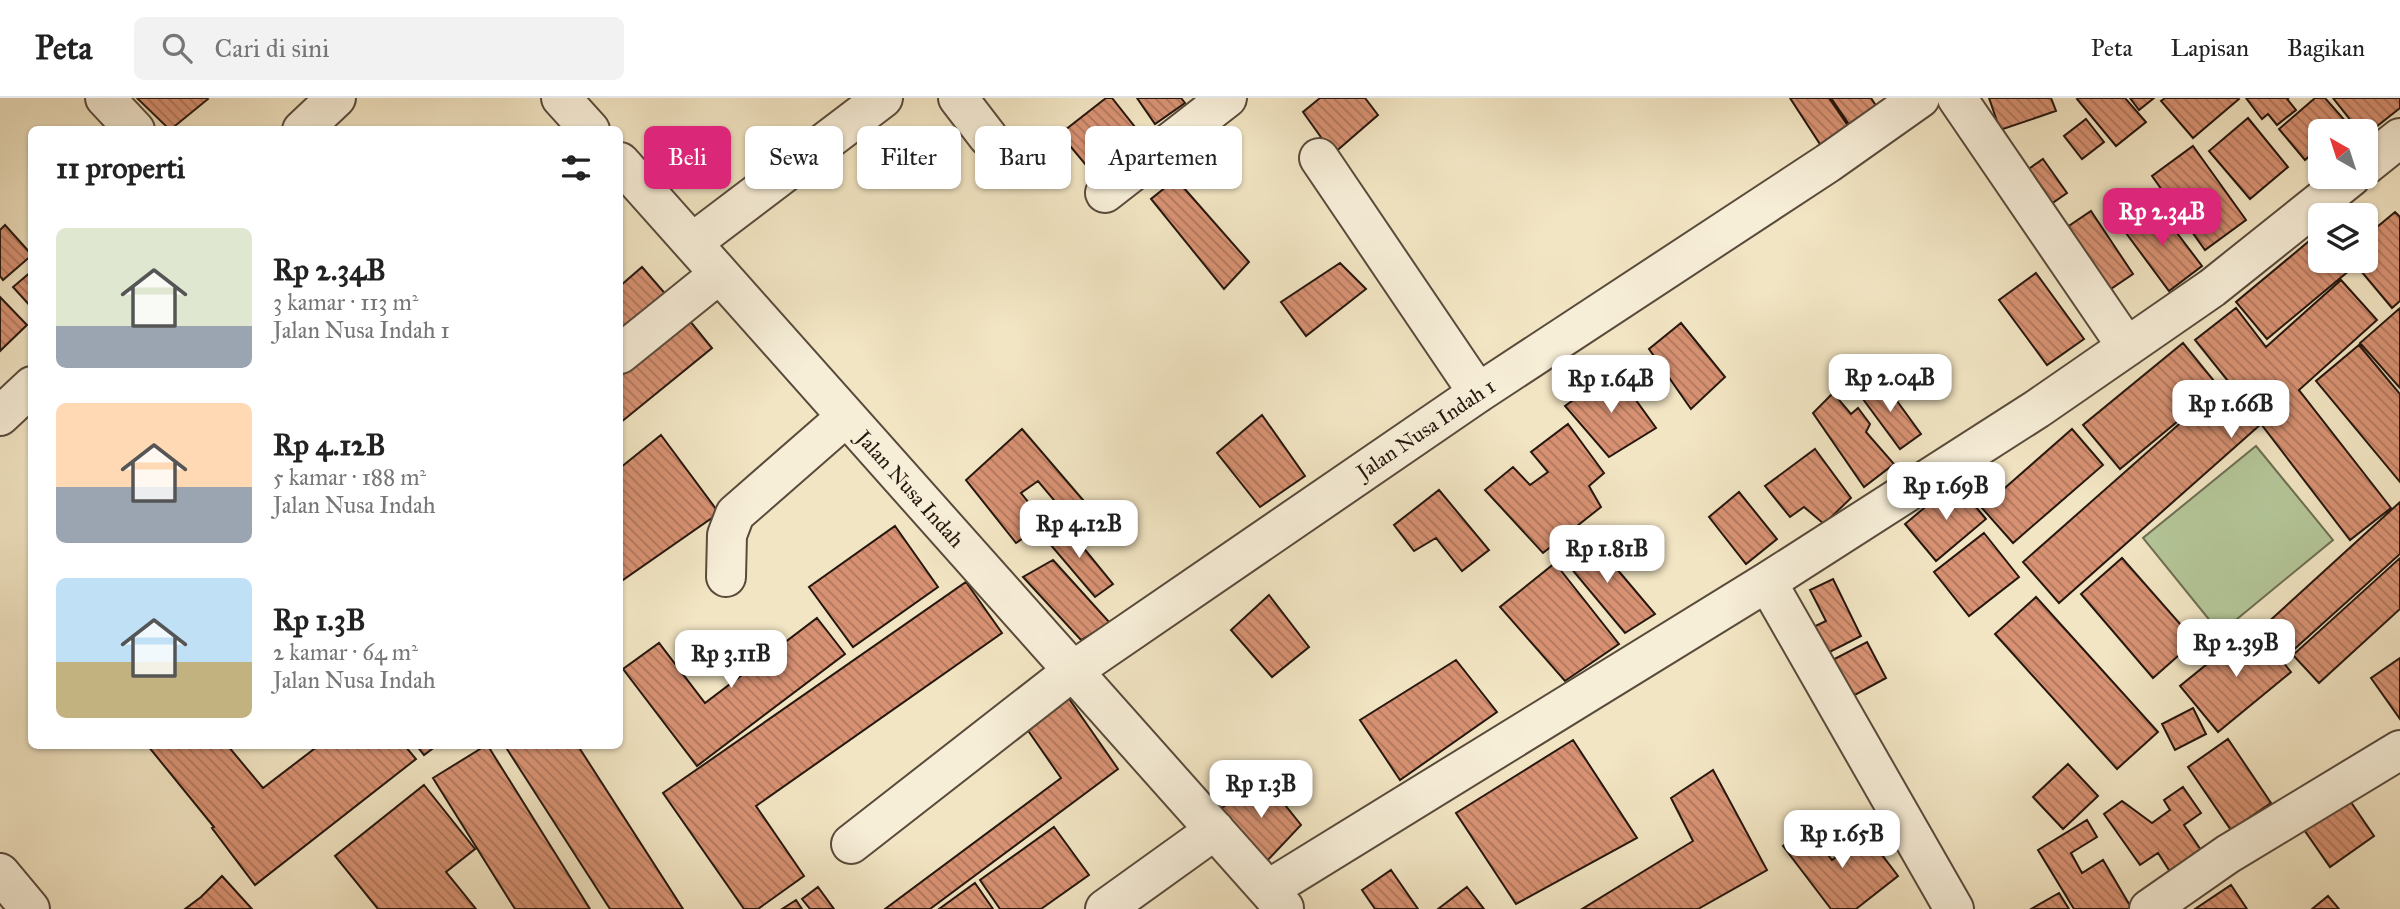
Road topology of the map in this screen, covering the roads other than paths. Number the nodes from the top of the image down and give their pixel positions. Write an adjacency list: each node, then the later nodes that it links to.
1 (105, 98): 9 (street)
2 (336, 98): 10 (street)
3 (561, 98): 11 (street)
4 (883, 98): 19 (street)
5 (958, 98): 12 (street)
6 (1227, 98): 18 (street)
7 (1920, 98): 24 (street, Jalan Nusa Indah 1)
8 (1957, 98): 21 (street)
9 (131, 126)
10 (306, 126)
11 (586, 126)
12 (980, 126)
13 (2400, 138): 14 (street)
14 (2378, 155)
15 (1319, 158): 24 (street)
16 (623, 165): 19 (street, Jalan Nusa Indah)
17 (2336, 189): 21 (street)
18 (1105, 192)
19 (692, 243): 20 (street, Jalan Nusa Indah)
20 (718, 275): 22 (street); 26 (street, Jalan Nusa Indah)
21 (2127, 347): 28 (street)
22 (623, 352)
23 (28, 390): 25 (street)
24 (1478, 393): 29 (street, Jalan Nusa Indah 1)
25 (0, 416)
26 (846, 417): 27 (street); 29 (street, Jalan Nusa Indah)
27 (726, 577)
28 (1767, 582): 34 (street); 37 (street)
29 (1074, 670): 31 (street, Jalan Nusa Indah); 32 (street, Jalan Nusa Indah 1)
30 (2400, 750): 38 (street)
31 (1216, 830): 34 (street, Jalan Nusa Indah); 36 (street)
32 (851, 844)
33 (0, 873): 35 (street)
34 (1277, 899)
35 (30, 909)
36 (1105, 909)
37 (1954, 909)
38 (2149, 909)

